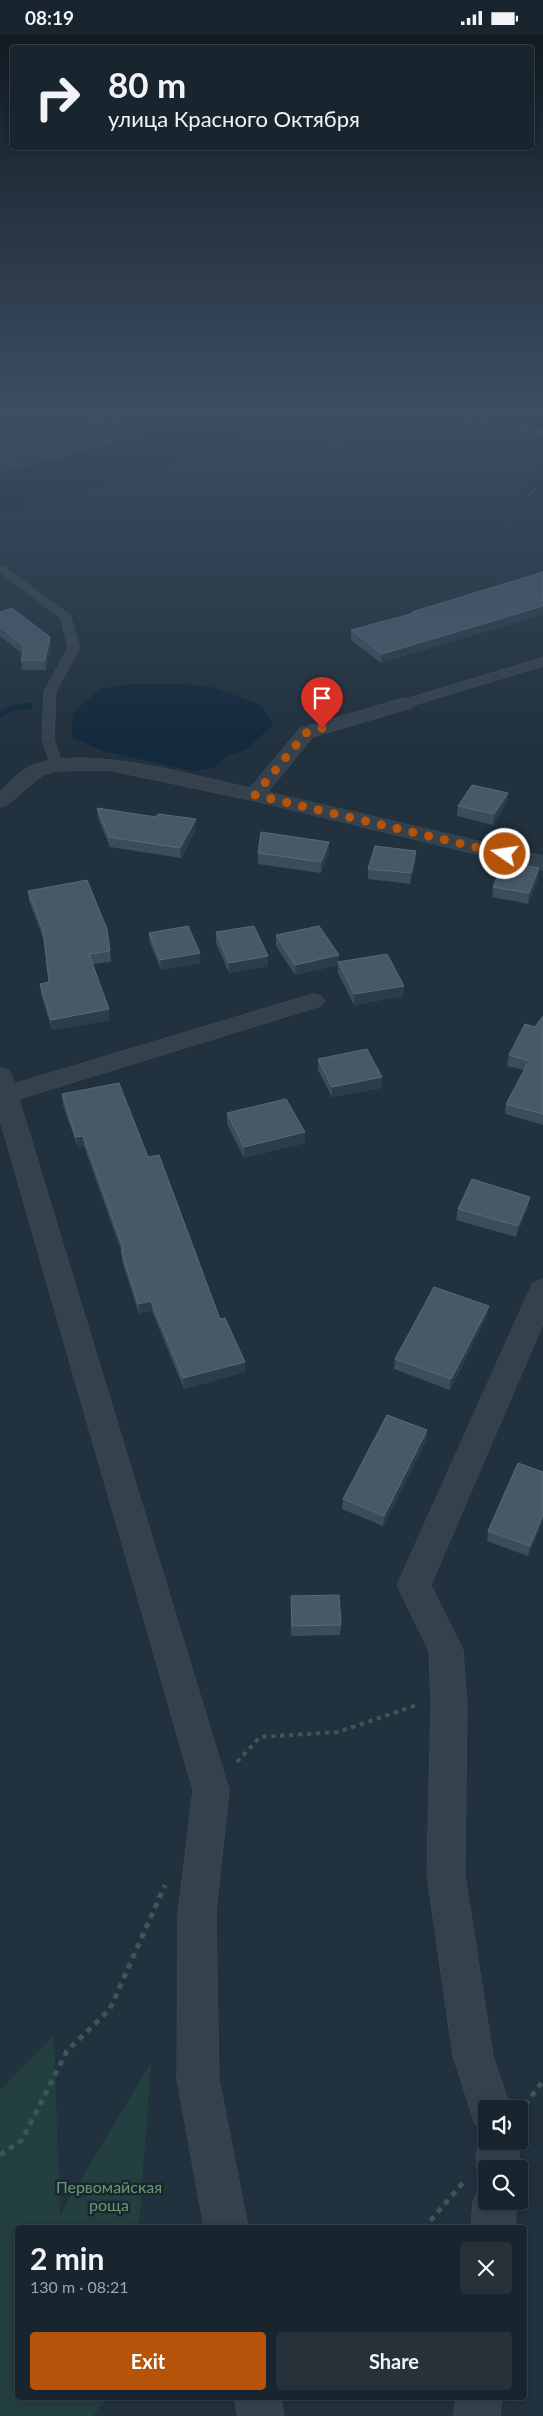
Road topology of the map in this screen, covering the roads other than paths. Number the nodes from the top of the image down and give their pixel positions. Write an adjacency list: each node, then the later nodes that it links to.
1 (4, 570): 4 (lane)
2 (543, 662): 3 (lane)
3 (404, 704): 5 (street)
4 (56, 765): 5 (street); 6 (street)
5 (255, 795): 7 (street)
6 (0, 801)
7 (543, 863)
8 (313, 1001): 9 (street)
9 (3, 1085): 13 (street)
10 (543, 1291): 11 (street)
11 (487, 2100)
12 (490, 2210): 14 (street)
13 (226, 2225)
14 (492, 2225)
15 (258, 2400): 17 (street)
16 (479, 2400): 18 (street)
17 (261, 2416)
18 (477, 2416)

